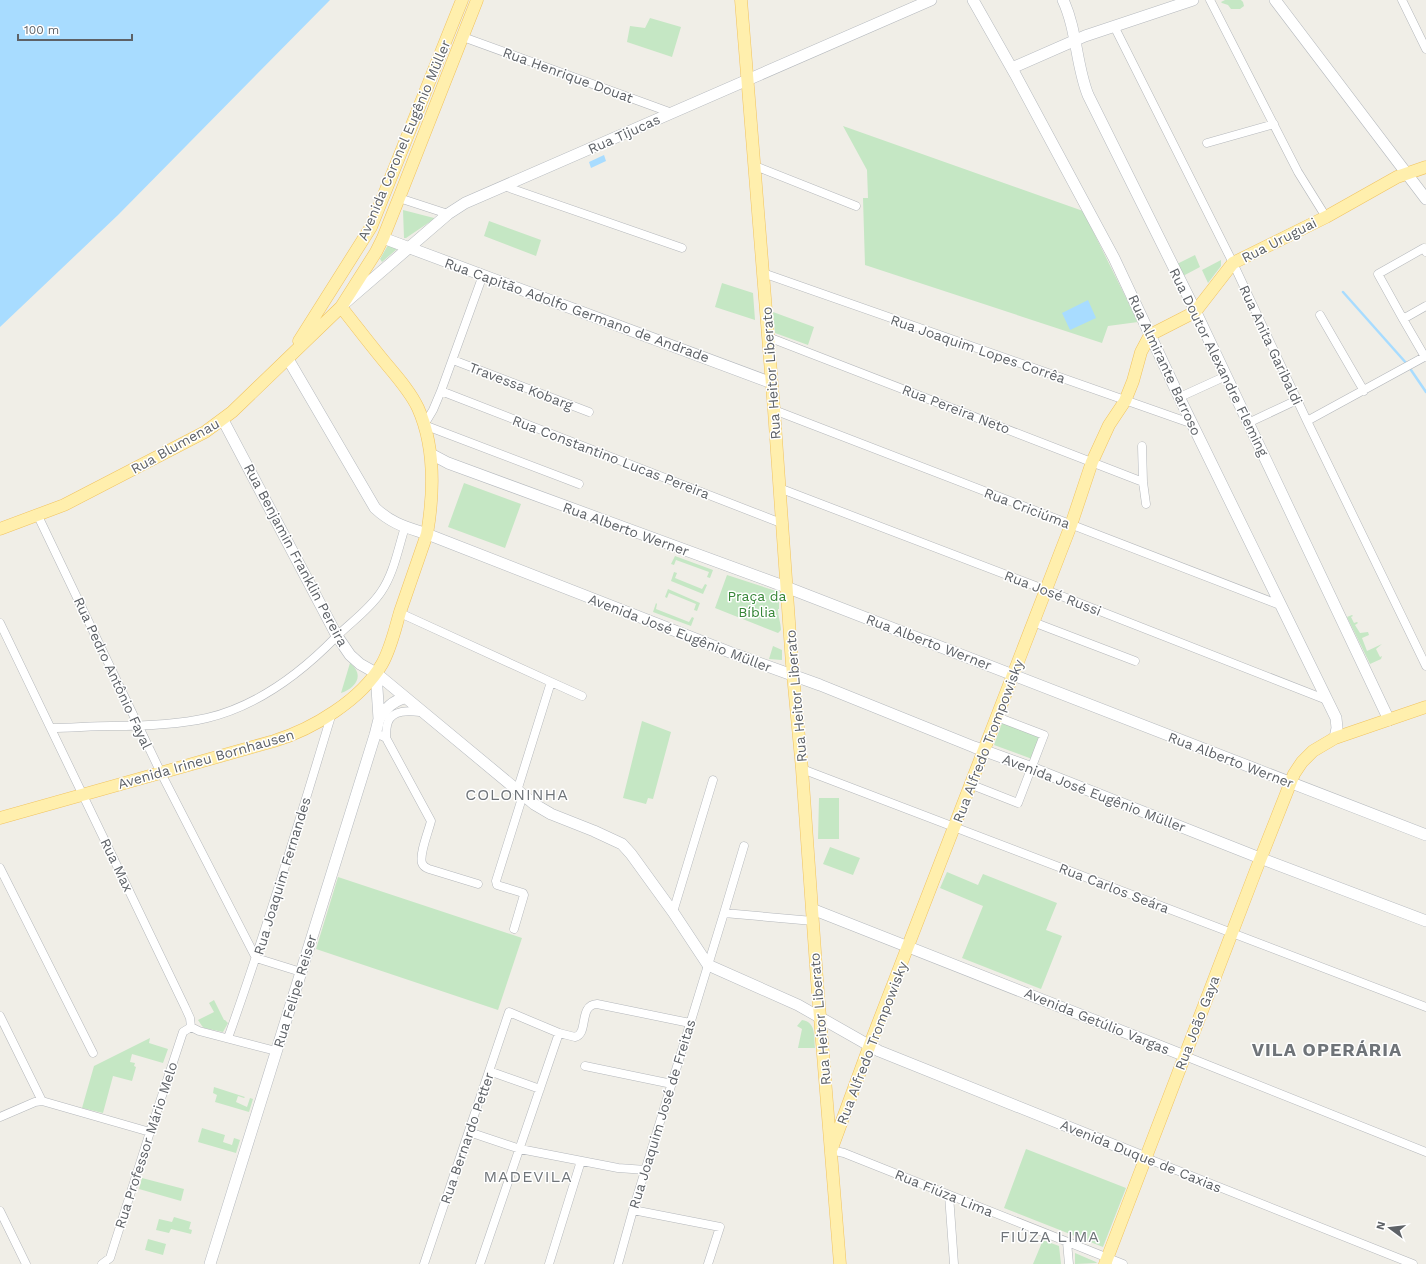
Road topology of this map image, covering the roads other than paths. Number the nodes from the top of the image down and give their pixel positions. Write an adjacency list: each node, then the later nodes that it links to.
1 (462, 0): 44 (main road, Avenida Coronel Eugênio Müller)
2 (477, 0): 12 (main road, Avenida Coronel Eugênio Müller)
3 (741, 0): 16 (main road, Rua Heitor Liberato)
4 (931, 0): 16 (street, Rua Tijucas)
5 (973, 0): 15 (street, Rua Almirante Barroso)
6 (1063, 0): 13 (street, Rua Doutor Alexandre Fleming)
7 (1193, 0): 11 (street)
8 (1210, 0): 18 (street)
9 (1275, 0): 22 (street)
10 (1402, 0): 14 (street)
11 (1114, 26): 13 (street); 33 (street, Rua Anita Garibaldi)
12 (463, 37): 17 (street, Rua Henrique Douat); 24 (main road, Avenida Coronel Eugênio Müller)
13 (1075, 41): 15 (street); 38 (street, Rua Doutor Alexandre Fleming)
14 (1426, 49)
15 (1012, 68): 41 (street, Rua Almirante Barroso)
16 (748, 80): 17 (street, Rua Tijucas); 20 (main road, Rua Heitor Liberato)
17 (672, 113): 23 (street, Rua Tijucas)
18 (1274, 124): 19 (street); 28 (street)
19 (1207, 143)
20 (755, 166): 26 (street); 34 (main road, Rua Heitor Liberato)
21 (1426, 167): 22 (main road, Rua Uruguai)
22 (1407, 173): 25 (street); 28 (main road, Rua Uruguai)
23 (504, 186): 27 (street, Rua Tijucas); 31 (street)
24 (399, 198): 27 (street); 29 (main road, Avenida Coronel Eugênio Müller)
25 (1426, 199)
26 (856, 206)
27 (448, 214): 30 (street, Rua Tijucas)
28 (1326, 217): 33 (main road, Rua Uruguai)
29 (383, 238): 30 (street, Rua Capitão Adolfo Germano de Andrade); 37 (main road, Avenida Coronel Eugênio Müller)
30 (409, 248): 35 (street, Rua Capitão Adolfo Germano de Andrade); 37 (street, Rua Tijucas)
31 (682, 248)
32 (1426, 252): 40 (street)
33 (1233, 263): 38 (main road, Rua Uruguai); 51 (street, Rua Anita Garibaldi)
34 (763, 273): 42 (main road, Rua Heitor Liberato); 52 (street, Rua Joaquim Lopes Corrêa)
35 (482, 275): 45 (street); 47 (street, Rua Capitão Adolfo Germano de Andrade)
36 (1426, 306): 40 (street)
37 (341, 307): 44 (main road, Rua Blumenau); 59 (main road, Avenida Irineu Bornhausen)
38 (1195, 312): 41 (main road, Rua Uruguai); 46 (street, Rua Doutor Alexandre Fleming)
39 (1320, 314): 48 (street)
40 (1403, 319): 43 (street)
41 (1150, 335): 50 (street, Rua Almirante Barroso); 52 (main road, Rua Alfredo Trompowisky)
42 (768, 337): 47 (main road, Rua Heitor Liberato); 62 (street, Rua Pereira Neto)
43 (1425, 357): 48 (street)
44 (288, 358): 55 (main road, Rua Blumenau); 70 (street, Avenida José Eugênio Müller)
45 (453, 360): 49 (street); 54 (street, Travessa Kobarg)
46 (1226, 376): 50 (street); 57 (street, Rua Doutor Alexandre Fleming)
47 (772, 383): 53 (main road, Rua Heitor Liberato)
48 (1364, 390): 56 (street)
49 (441, 391): 59 (street); 68 (street, Rua Constantino Lucas Pereira)
50 (1180, 397): 58 (street, Rua Almirante Barroso)
51 (1297, 400): 56 (street, Rua Anita Garibaldi); 57 (street)
52 (1125, 401): 58 (street, Rua Joaquim Lopes Corrêa); 62 (main road, Rua Alfredo Trompowisky)
53 (774, 410): 65 (main road, Rua Heitor Liberato); 69 (street, Rua Criciúma)
54 (589, 412)
55 (223, 420): 67 (main road, Rua Blumenau); 79 (street, Rua Benjamin Franklin Pereira)
56 (1307, 421): 81 (street, Rua Anita Garibaldi)
57 (1248, 423): 94 (street, Rua Doutor Alexandre Fleming)
58 (1193, 424): 75 (street, Rua Almirante Barroso)
59 (424, 425): 61 (main road, Avenida Irineu Bornhausen); 64 (street)
60 (1142, 446): 63 (street)
61 (431, 454): 72 (main road, Avenida Irineu Bornhausen); 73 (street, Rua Alberto Werner)
62 (1092, 462): 63 (street, Rua Pereira Neto); 69 (main road, Rua Alfredo Trompowisky)
63 (1143, 482): 66 (street)
64 (579, 484)
65 (779, 488): 68 (main road, Rua Heitor Liberato); 74 (street, Rua José Russi)
66 (1146, 504)
67 (38, 516): 71 (main road, Rua Blumenau); 95 (street, Rua Pedro Antônio Fayal)
68 (782, 523): 73 (main road, Rua Heitor Liberato)
69 (1071, 525): 74 (main road, Rua Alfredo Trompowisky); 75 (street, Rua Criciúma)
70 (405, 527): 72 (street, Avenida José Eugênio Müller); 79 (street)
71 (0, 529)
72 (427, 534): 76 (main road, Avenida Irineu Bornhausen); 84 (street, Avenida José Eugênio Müller)
73 (786, 587): 83 (street, Rua Alberto Werner); 84 (main road, Rua Heitor Liberato)
74 (1046, 590): 77 (main road, Rua Alfredo Trompowisky); 88 (street, Rua José Russi)
75 (1280, 604): 88 (street, Rua Almirante Barroso)
76 (400, 613): 82 (main road, Avenida Irineu Bornhausen); 85 (street)
77 (1033, 622): 80 (street); 83 (main road, Rua Alfredo Trompowisky)
78 (0, 623): 96 (street, Rua Max)
79 (337, 636): 82 (street, Rua Benjamin Franklin Pereira); 95 (street)
80 (1135, 661)
81 (1426, 666)
82 (376, 673): 87 (street, Rua Benjamin Franklin Pereira); 90 (main road, Avenida Irineu Bornhausen); 93 (street, Rua Felipe Reiser)
83 (1014, 675): 92 (main road, Rua Alfredo Trompowisky); 104 (street, Rua Alberto Werner)
84 (792, 676): 99 (street, Avenida José Eugênio Müller); 101 (main road, Rua Heitor Liberato)
85 (551, 682): 86 (street); 106 (street)
86 (582, 696)
87 (404, 698): 91 (street, Rua Benjamin Franklin Pereira); 93 (street, Rua Felipe Reiser)
88 (1327, 700): 98 (street, Rua Almirante Barroso)
89 (1426, 707): 94 (main road, Rua João Gaya)
90 (332, 712): 102 (main road, Avenida Irineu Bornhausen); 123 (street, Rua Joaquim Fernandes)
91 (421, 712): 97 (street); 106 (street, Rua Benjamin Franklin Pereira)
92 (997, 717): 99 (main road, Rua Alfredo Trompowisky); 100 (street)
93 (379, 719): 97 (street, Rua Felipe Reiser)
94 (1389, 720): 98 (main road, Rua João Gaya)
95 (139, 726): 96 (street); 102 (street, Rua Pedro Antônio Fayal)
96 (51, 728): 107 (street, Rua Max)
97 (380, 736): 114 (street); 125 (street, Rua Felipe Reiser)
98 (1335, 738): 104 (main road, Rua João Gaya)
99 (984, 750): 100 (street, Avenida José Eugênio Müller); 105 (main road, Rua Alfredo Trompowisky)
100 (1032, 768): 105 (street); 112 (street, Avenida José Eugênio Müller)
101 (802, 769): 109 (street, Rua Carlos Seára); 115 (main road, Rua Heitor Liberato)
102 (161, 773): 107 (main road, Avenida Irineu Bornhausen); 123 (street, Rua Pedro Antônio Fayal)
103 (712, 780): 116 (street)
104 (1290, 782): 110 (street, Rua Alberto Werner); 112 (main road, Rua João Gaya)
105 (972, 784): 109 (main road, Rua Alfredo Trompowisky)
106 (520, 793): 116 (street, Rua Benjamin Franklin Pereira); 120 (street)
107 (83, 794): 108 (main road, Avenida Irineu Bornhausen); 130 (street, Rua Max)
108 (0, 818)
109 (955, 827): 121 (street, Rua Carlos Seára); 122 (main road, Rua Alfredo Trompowisky)
110 (1426, 835)
111 (744, 846): 117 (street, Rua Joaquim José de Freitas)
112 (1260, 858): 119 (street, Avenida José Eugênio Müller); 121 (main road, Rua João Gaya)
113 (0, 868): 135 (street)
114 (478, 884)
115 (812, 909): 118 (main road, Rua Heitor Liberato); 122 (street, Avenida Getúlio Vargas)
116 (673, 912): 124 (street, Rua Benjamin Franklin Pereira)
117 (724, 913): 118 (street); 124 (street, Rua Joaquim José de Freitas)
118 (813, 921): 128 (main road, Rua Heitor Liberato)
119 (1426, 921)
120 (514, 929)
121 (1232, 933): 126 (street, Rua Carlos Seára); 136 (main road, Rua João Gaya)
122 (909, 946): 133 (main road, Rua Alfredo Trompowisky); 136 (street, Avenida Getúlio Vargas)
123 (256, 958): 125 (street); 132 (street, Rua Joaquim Fernandes)
124 (708, 965): 128 (street); 129 (street, Rua Joaquim José de Freitas)
125 (300, 972): 134 (street, Rua Felipe Reiser)
126 (1426, 1007)
127 (0, 1016): 141 (street)
128 (820, 1019): 133 (street); 146 (main road, Rua Heitor Liberato)
129 (690, 1023): 131 (street); 139 (street, Rua Joaquim José de Freitas)
130 (191, 1027): 132 (street); 143 (street, Rua Professor Mário Melo)
131 (559, 1033): 138 (street, Rua Bernardo Petter); 140 (street)
132 (228, 1038): 134 (street)
133 (870, 1046): 146 (main road, Rua Alfredo Trompowisky); 148 (street, Avenida Duque de Caxias)
134 (276, 1051): 158 (street, Rua Felipe Reiser)
135 (93, 1054)
136 (1185, 1056): 147 (street, Avenida Getúlio Vargas); 148 (main road, Rua João Gaya)
137 (585, 1066): 139 (street)
138 (489, 1071): 140 (street); 144 (street, Rua Bernardo Petter)
139 (672, 1084): 150 (street, Rua Joaquim José de Freitas)
140 (540, 1089): 145 (street)
141 (42, 1102): 142 (street); 143 (street)
142 (0, 1117)
143 (150, 1132): 157 (street, Rua Professor Mário Melo)
144 (469, 1132): 145 (street); 159 (street, Rua Bernardo Petter)
145 (520, 1149): 149 (street); 160 (street)
146 (831, 1150): 151 (street, Rua Fiúza Lima); 164 (main road, Rua Heitor Liberato)
147 (1426, 1152)
148 (1146, 1158): 155 (main road, Rua João Gaya); 168 (street, Avenida Duque de Caxias)
149 (581, 1161): 150 (street); 161 (street)
150 (646, 1170): 152 (street, Rua Joaquim José de Freitas)
151 (950, 1195): 154 (street, Rua Fiúza Lima); 165 (street)
152 (633, 1210): 162 (street, Rua Joaquim José de Freitas); 163 (street)
153 (0, 1211): 156 (street)
154 (1067, 1242): 155 (street, Rua Fiúza Lima); 166 (street)
155 (1106, 1261): 167 (street, Rua Fiúza Lima)
156 (26, 1264)
157 (102, 1264)
158 (210, 1264)
159 (424, 1264)
160 (480, 1264)
161 (549, 1264)
162 (618, 1264)
163 (708, 1264)
164 (840, 1264)
165 (954, 1264)
166 (1069, 1264)
167 (1123, 1264)
168 (1413, 1264)

